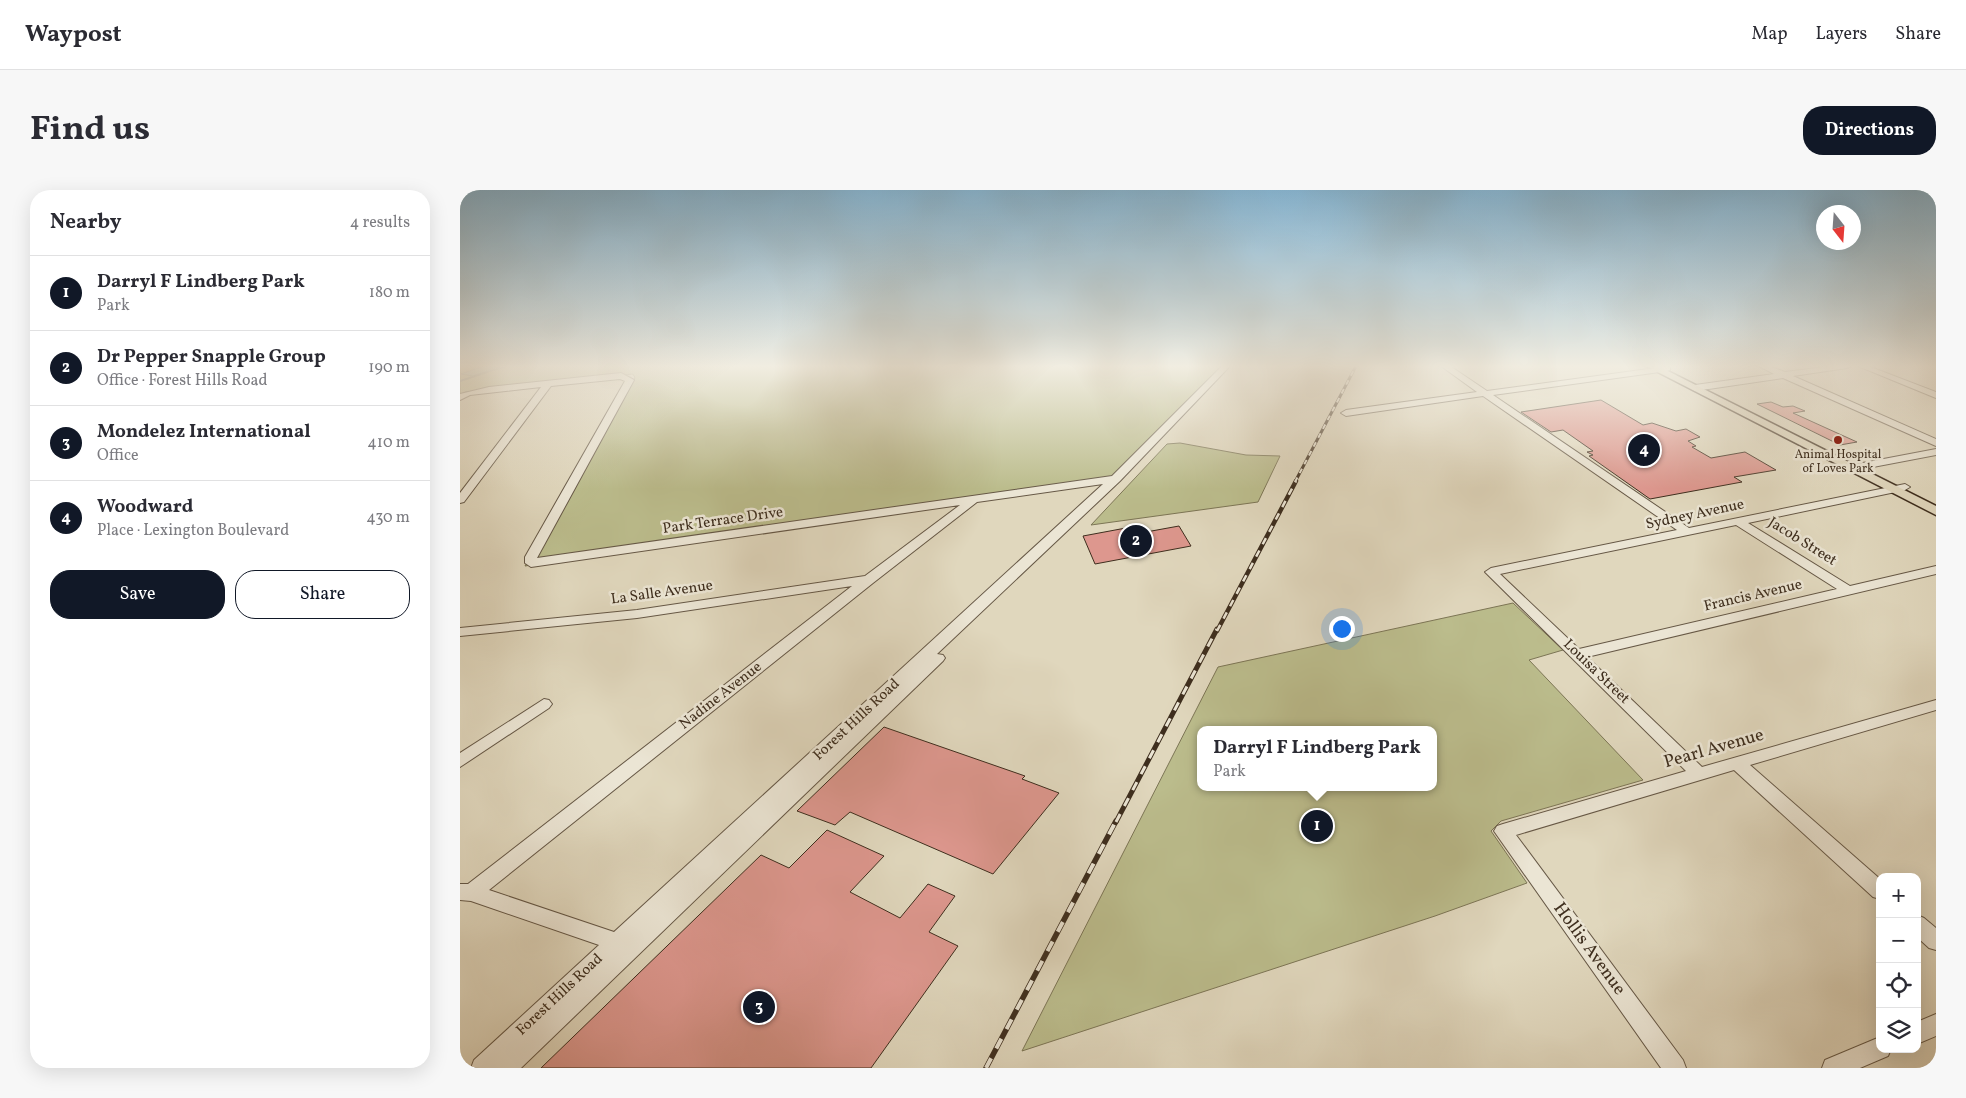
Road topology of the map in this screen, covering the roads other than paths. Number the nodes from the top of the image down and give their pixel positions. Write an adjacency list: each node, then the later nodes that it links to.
1 (531, 407): 14 (street)
2 (615, 407): 15 (street, Park Terrace Drive)
3 (1189, 407): 12 (street, Forest Hills Road)
4 (1390, 407): 8 (street)
5 (1504, 407): 19 (street)
6 (1739, 407): 11 (main road)
7 (1855, 407): 9 (street)
8 (1346, 413)
9 (1936, 443)
10 (1936, 452): 11 (street)
11 (1856, 467): 13 (main road)
12 (1121, 479): 15 (street, Park Terrace Drive); 36 (street, Forest Hills Road)
13 (1900, 488): 16 (main road); 17 (main road); 18 (street, Sydney Avenue)
14 (460, 500)
15 (973, 501): 22 (street, Nadine Avenue)
16 (1936, 503)
17 (1936, 511)
18 (1738, 521): 19 (street, Sydney Avenue); 23 (street, Jacob Street)
19 (1687, 532): 21 (street, Sydney Avenue)
20 (1936, 570): 23 (street, Francis Avenue)
21 (1491, 572): 25 (street, Louisa Street)
22 (868, 580): 24 (street, La Salle Avenue); 33 (street, Nadine Avenue)
23 (1848, 591): 25 (street, Francis Avenue)
24 (460, 632)
25 (1578, 654): 30 (street, Louisa Street)
26 (544, 704): 28 (street)
27 (1936, 704): 29 (street, Pearl Avenue)
28 (460, 761)
29 (1737, 762): 30 (street, Pearl Avenue); 32 (street)
30 (1699, 774): 31 (street, Pearl Avenue)
31 (1503, 831): 42 (street, Hollis Avenue)
32 (1876, 887)
33 (465, 892): 36 (street)
34 (1921, 928): 35 (street)
35 (1936, 941)
36 (624, 944): 40 (street, Forest Hills Road); 41 (street, Forest Hills Road)
37 (1936, 1025): 38 (street)
38 (1921, 1031)
39 (1876, 1050): 43 (street)
40 (482, 1068)
41 (505, 1068)
42 (1675, 1068)
43 (1833, 1068)

